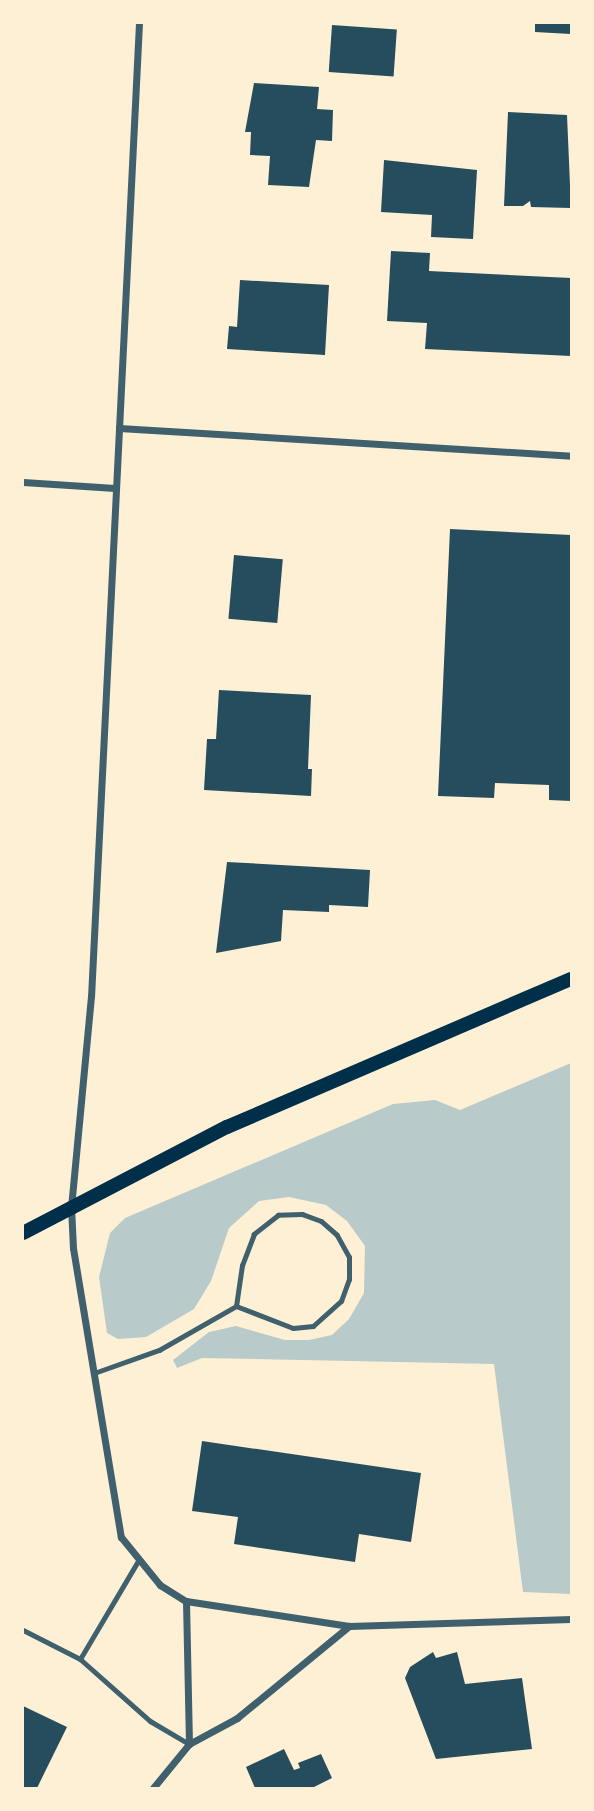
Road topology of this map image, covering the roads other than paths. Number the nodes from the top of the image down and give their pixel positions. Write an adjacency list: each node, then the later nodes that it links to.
1 (139, 23): 2 (street)
2 (119, 428): 3 (street); 5 (street)
3 (571, 457)
4 (23, 482): 5 (street)
5 (115, 488): 7 (street)
6 (571, 979): 7 (main road)
7 (71, 1206): 8 (main road); 10 (street)
8 (23, 1233)
9 (236, 1306): 9 (lane); 10 (lane)
10 (94, 1373): 11 (street)
11 (138, 1561): 12 (street); 16 (lane)
12 (186, 1601): 14 (street); 17 (street)
13 (571, 1619): 14 (street)
14 (349, 1626): 17 (street)
15 (23, 1630): 16 (lane)
16 (80, 1659): 17 (lane)
17 (189, 1744): 18 (street)
18 (153, 1788)

